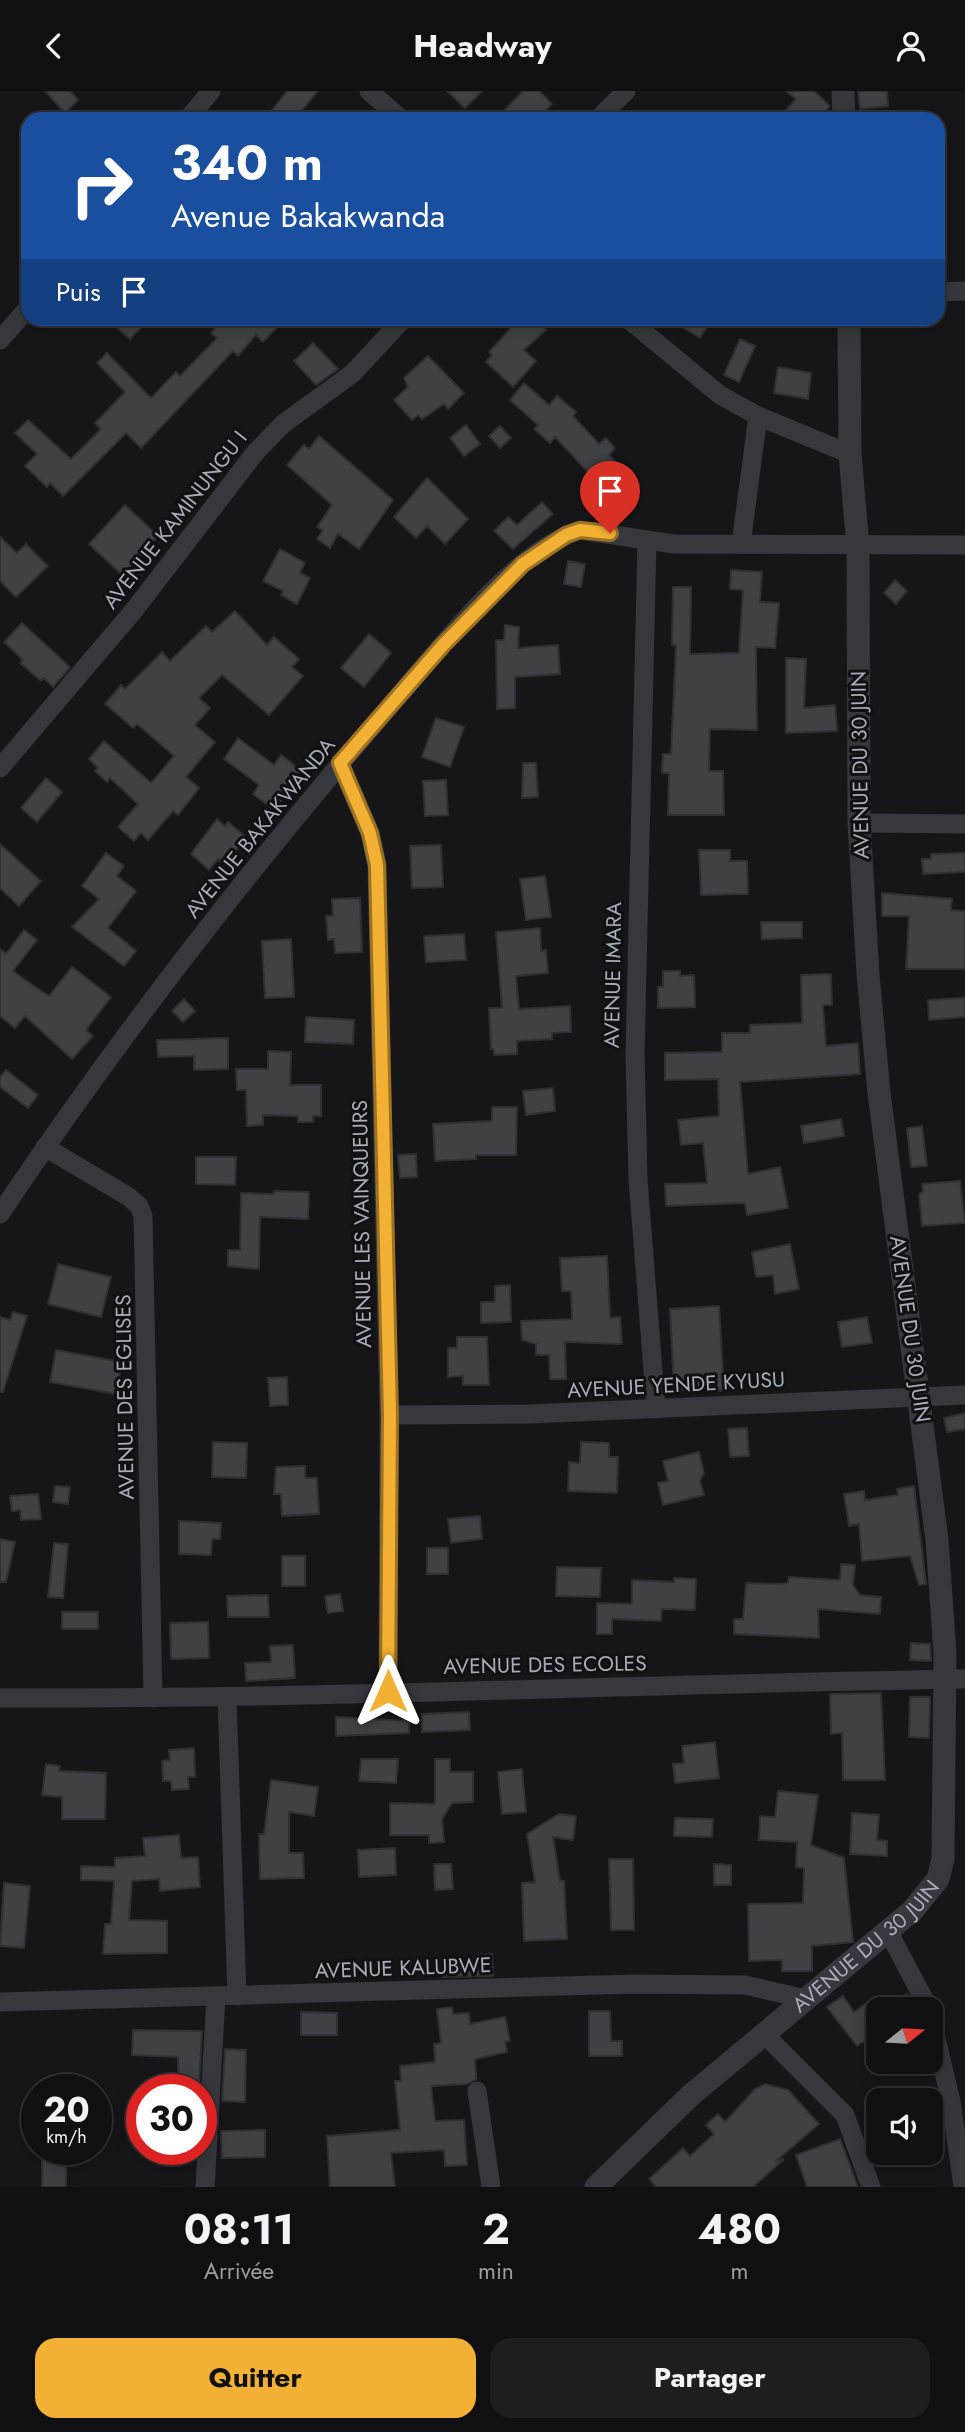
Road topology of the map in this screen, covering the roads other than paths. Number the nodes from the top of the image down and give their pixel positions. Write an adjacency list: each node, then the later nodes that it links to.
1 (211, 91): 5 (street)
2 (369, 91): 6 (street)
3 (626, 91): 7 (street)
4 (843, 91): 8 (street)
5 (194, 112)
6 (393, 112)
7 (605, 112)
8 (844, 112)
9 (965, 291): 10 (street)
10 (945, 292)
11 (21, 316): 15 (street)
12 (397, 326): 23 (street, AVENUE KAMINUNGU I)
13 (636, 326): 16 (street)
14 (849, 326): 17 (street, AVENUE DU 30 JUIN)
15 (0, 340)
16 (758, 416): 17 (street); 19 (street)
17 (850, 454): 21 (street, AVENUE DU 30 JUIN)
18 (647, 541): 19 (street, AVENUE BAKAKWANDA); 22 (street, AVENUE BAKAKWANDA); 30 (street, AVENUE IMARA)
19 (741, 544): 21 (street, AVENUE BAKAKWANDA)
20 (965, 545): 21 (street)
21 (858, 547): 24 (street, AVENUE DU 30 JUIN)
22 (340, 763): 26 (street, AVENUE BAKAKWANDA); 31 (street, AVENUE LES VAINQUEURS)
23 (0, 768)
24 (859, 823): 25 (street); 29 (street, AVENUE DU 30 JUIN)
25 (965, 824)
26 (45, 1147): 27 (street, AVENUE BAKAKWANDA); 35 (street, AVENUE DES EGLISES)
27 (0, 1214)
28 (965, 1395): 29 (street, AVENUE YENDE KYUSU)
29 (919, 1396): 30 (street, AVENUE YENDE KYUSU); 32 (street, AVENUE DU 30 JUIN)
30 (656, 1409): 31 (street, AVENUE YENDE KYUSU)
31 (390, 1415): 33 (street, AVENUE LES VAINQUEURS)
32 (955, 1679): 33 (street, AVENUE DES ECOLES); 37 (street, AVENUE DU 30 JUIN)
33 (388, 1691): 36 (street, AVENUE DES ECOLES)
34 (0, 1698): 35 (street, AVENUE DES ECOLES)
35 (153, 1698): 36 (street, AVENUE DES ECOLES)
36 (228, 1698): 38 (street)
37 (888, 1931): 40 (street); 41 (street, AVENUE DU 30 JUIN)
38 (237, 1996): 39 (street, AVENUE KALUBWE); 41 (street, AVENUE KALUBWE)
39 (216, 1997): 42 (street, AVENUE KALUBWE); 46 (street)
40 (923, 1997)
41 (806, 1999): 43 (street, AVENUE DU 30 JUIN)
42 (0, 2002)
43 (763, 2033): 48 (street, AVENUE DU 30 JUIN); 49 (street)
44 (943, 2068): 50 (street)
45 (477, 2091): 47 (street)
46 (205, 2187)
47 (492, 2187)
48 (596, 2187)
49 (871, 2187)
50 (963, 2187)

